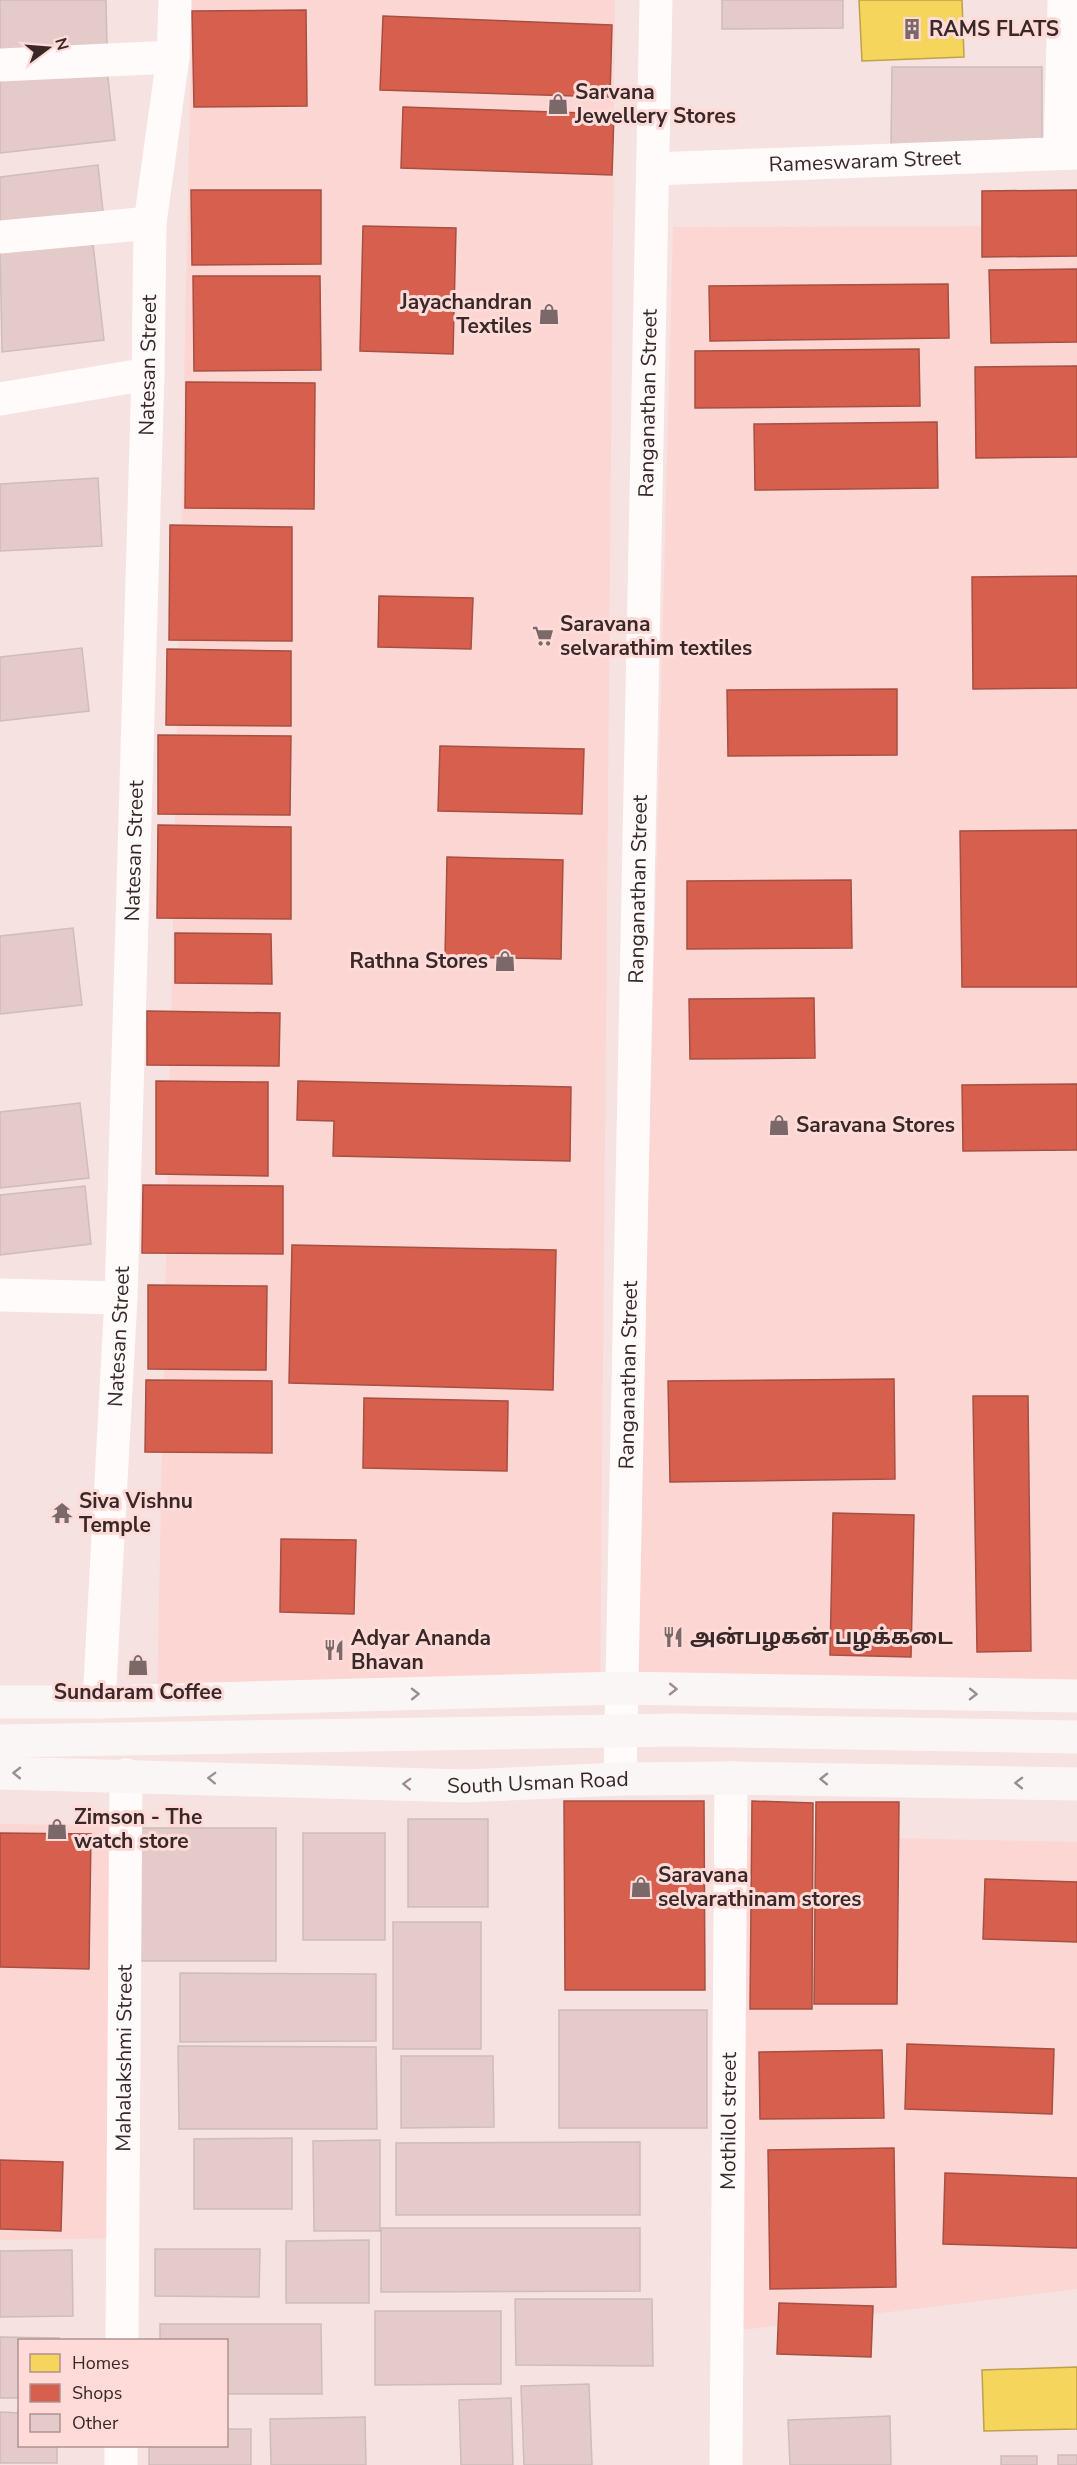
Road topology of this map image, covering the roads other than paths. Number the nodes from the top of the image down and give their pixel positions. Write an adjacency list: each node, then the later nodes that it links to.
1 (175, 0): 5 (street, Natesan Street)
2 (656, 0): 8 (street, Ranganathan Street)
3 (1064, 0): 4 (street)
4 (1070, 42): 7 (street)
5 (173, 57): 6 (street); 9 (street, Natesan Street)
6 (0, 65)
7 (1068, 153): 8 (street, Rameswaram Street)
8 (653, 169): 15 (street, Ranganathan Street)
9 (150, 223): 10 (street); 11 (street, Natesan Street)
10 (0, 237)
11 (148, 374): 12 (street); 14 (street, Natesan Street)
12 (0, 399)
13 (0, 1295): 14 (street)
14 (121, 1298): 18 (street, Natesan Street)
15 (621, 1688): 16 (street, one-way to 16); 18 (street, one-way to 15); 26 (street, Ranganathan Street)
16 (1077, 1696)
17 (0, 1702): 18 (street)
18 (99, 1702)
19 (0, 1722): 20 (street)
20 (982, 1736): 21 (street); 22 (street)
21 (1077, 1737)
22 (0, 1741)
23 (0, 1773): 24 (street, South Usman Road, one-way to 23)
24 (126, 1775): 26 (street, South Usman Road, one-way to 24); 28 (street, Mahalakshmi Street)
25 (731, 1778): 26 (street, South Usman Road); 27 (street, South Usman Road, one-way to 25); 31 (street, Mothilol street)
26 (620, 1779)
27 (1077, 1784)
28 (122, 2339)
29 (121, 2447): 30 (street)
30 (121, 2465)
31 (726, 2465)

